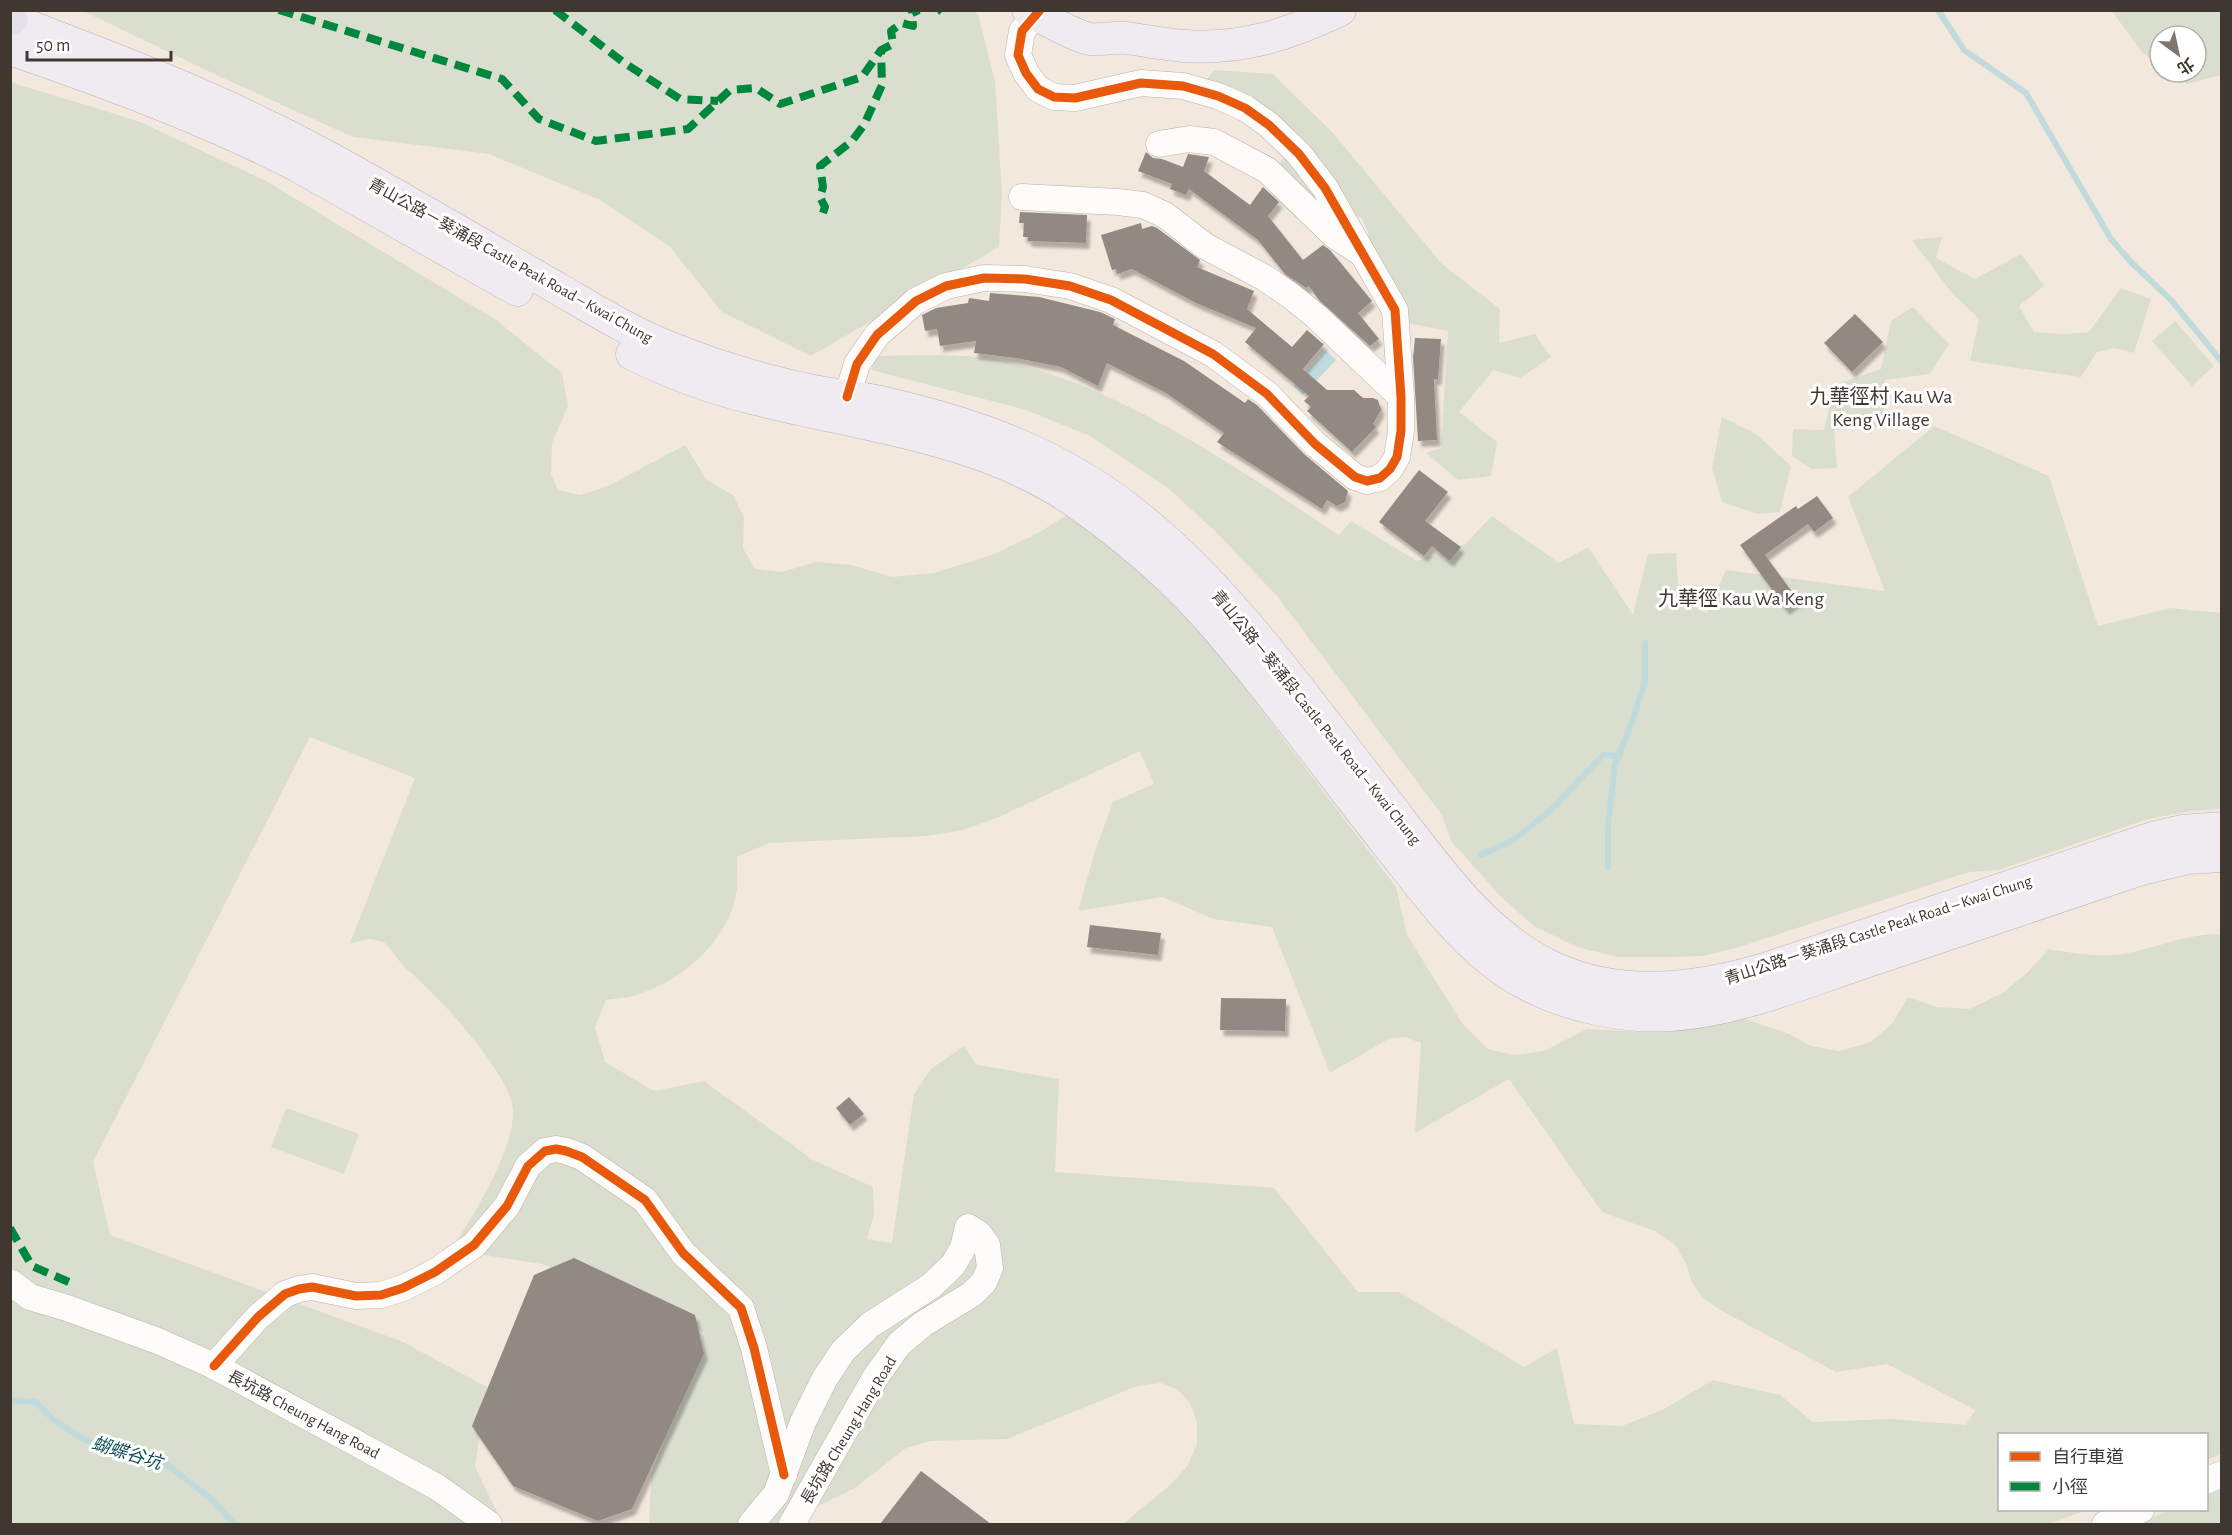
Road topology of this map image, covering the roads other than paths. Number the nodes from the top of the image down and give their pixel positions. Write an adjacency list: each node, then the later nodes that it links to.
1 (1074, 10): 5 (main road)
2 (1340, 10): 5 (main road)
3 (1034, 11): 5 (main road); 9 (street)
4 (11, 19): 10 (main road, 青山公路－葵涌段 Castle Peak Road – Kwai Chung)
5 (1124, 38)
6 (10, 49): 13 (main road, 青山公路－葵涌段 Castle Peak Road – Kwai Chung)
7 (1159, 144): 9 (street)
8 (1022, 197): 11 (street)
9 (1364, 255): 11 (street)
10 (847, 397): 11 (street); 12 (main road, 青山公路－葵涌段 Castle Peak Road – Kwai Chung)
11 (1401, 397)
12 (2222, 828)
13 (2222, 856)
14 (10, 1282): 15 (street, 長坑路 Cheung Hang Road)
15 (214, 1366): 16 (street); 18 (street, 長坑路 Cheung Hang Road)
16 (784, 1475): 19 (street, 長坑路 Cheung Hang Road); 20 (street, 長坑路 Cheung Hang Road)
17 (2136, 1511): 21 (street)
18 (489, 1524)
19 (751, 1524)
20 (792, 1524)
21 (2105, 1524)

